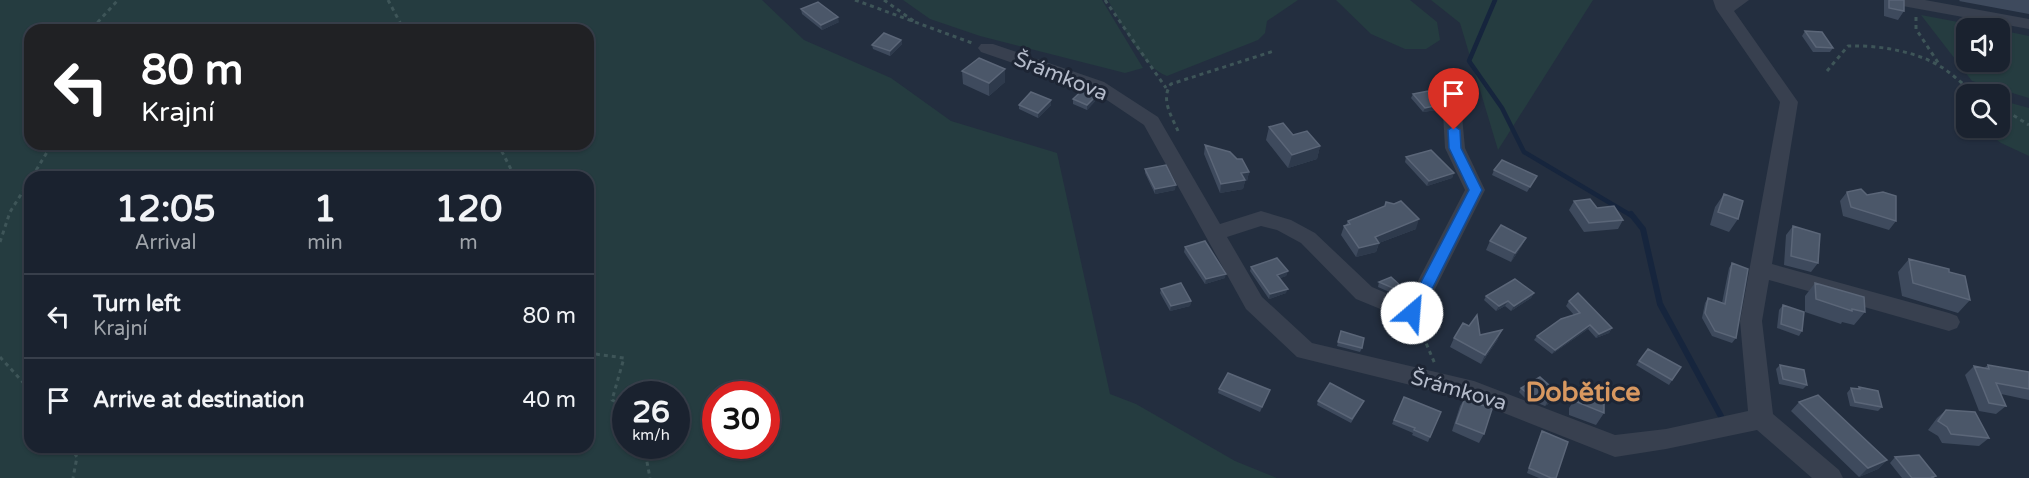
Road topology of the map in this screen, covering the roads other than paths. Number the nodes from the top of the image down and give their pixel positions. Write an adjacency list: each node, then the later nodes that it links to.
1 (1906, 2): 3 (street)
2 (1729, 3): 7 (street)
3 (2029, 24)
4 (987, 48): 6 (street, Šrámkova)
5 (1451, 95): 6 (street)
6 (1214, 234): 9 (street, Šrámkova)
7 (1760, 269): 8 (street); 9 (street)
8 (1949, 322)
9 (1761, 419): 10 (street)
10 (1826, 476)

